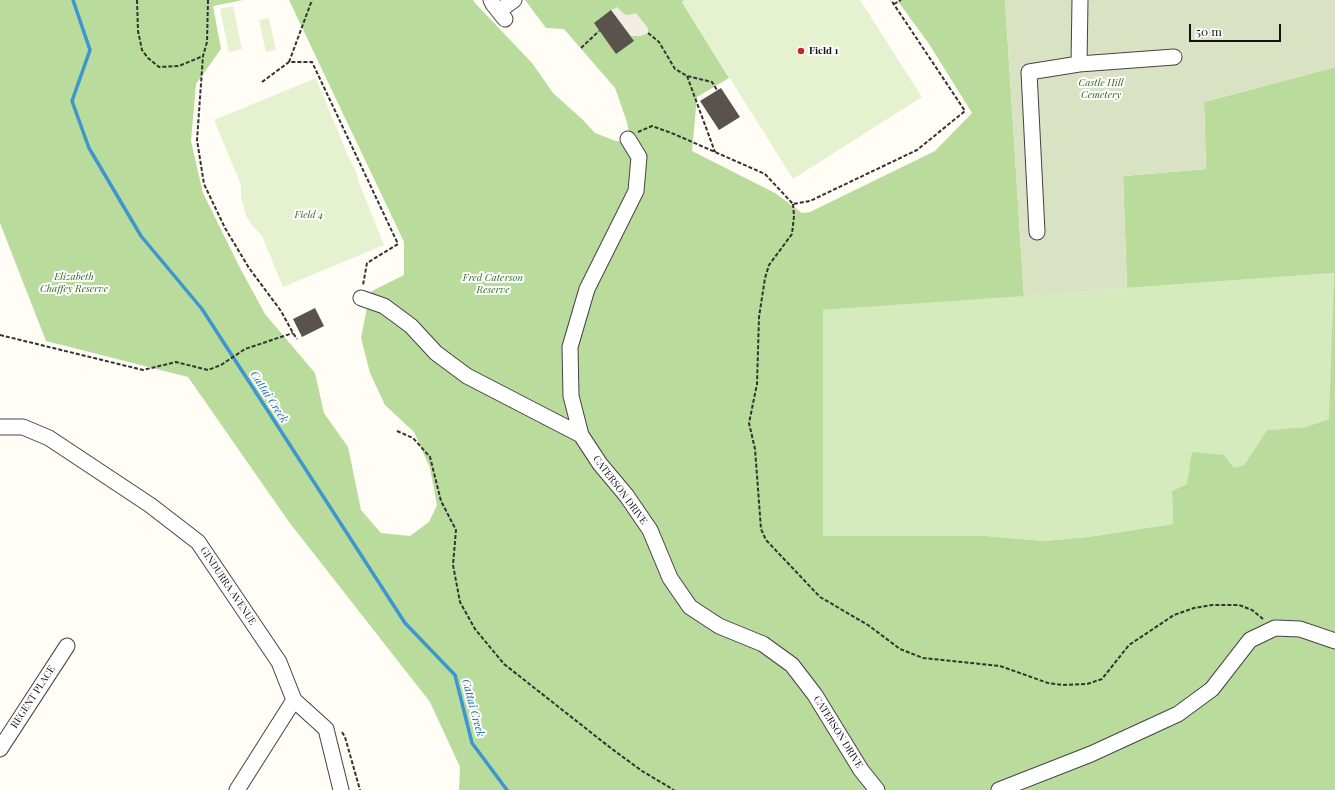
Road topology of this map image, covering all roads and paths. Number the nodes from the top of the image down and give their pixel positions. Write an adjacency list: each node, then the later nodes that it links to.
1 (137, 0): 13 (path)
2 (208, 0): 13 (path)
3 (312, 0): 15 (path)
4 (891, 0): 8 (path)
5 (901, 0): 8 (path)
6 (1080, 0): 16 (street)
7 (516, 2): 9 (street)
8 (894, 4): 22 (path)
9 (498, 10)
10 (599, 31): 12 (path)
11 (648, 33): 17 (path)
12 (581, 48)
13 (203, 56): 25 (path)
14 (1174, 57): 16 (street)
15 (290, 62): 18 (path); 24 (path)
16 (1080, 64): 23 (street)
17 (687, 76): 19 (path); 21 (path)
18 (262, 82)
19 (717, 90)
20 (628, 139): 21 (path); 30 (street, CATERSON DRIVE)
21 (715, 152): 22 (path)
22 (793, 204): 31 (path)
23 (1037, 232)
24 (361, 298): 30 (street)
25 (293, 333): 26 (path); 27 (path)
26 (0, 335)
27 (297, 339)
28 (0, 427): 34 (street, GINDURRA AVENUE)
29 (397, 432): 38 (path)
30 (581, 435): 39 (street, CATERSON DRIVE)
31 (1276, 628): 32 (street); 40 (street)
32 (1335, 641)
33 (66, 646): 35 (street, REGENT PLACE)
34 (294, 700): 36 (street); 37 (street)
35 (0, 749)
36 (237, 790)
37 (341, 790)
38 (674, 790)
39 (877, 790)
40 (999, 790)

